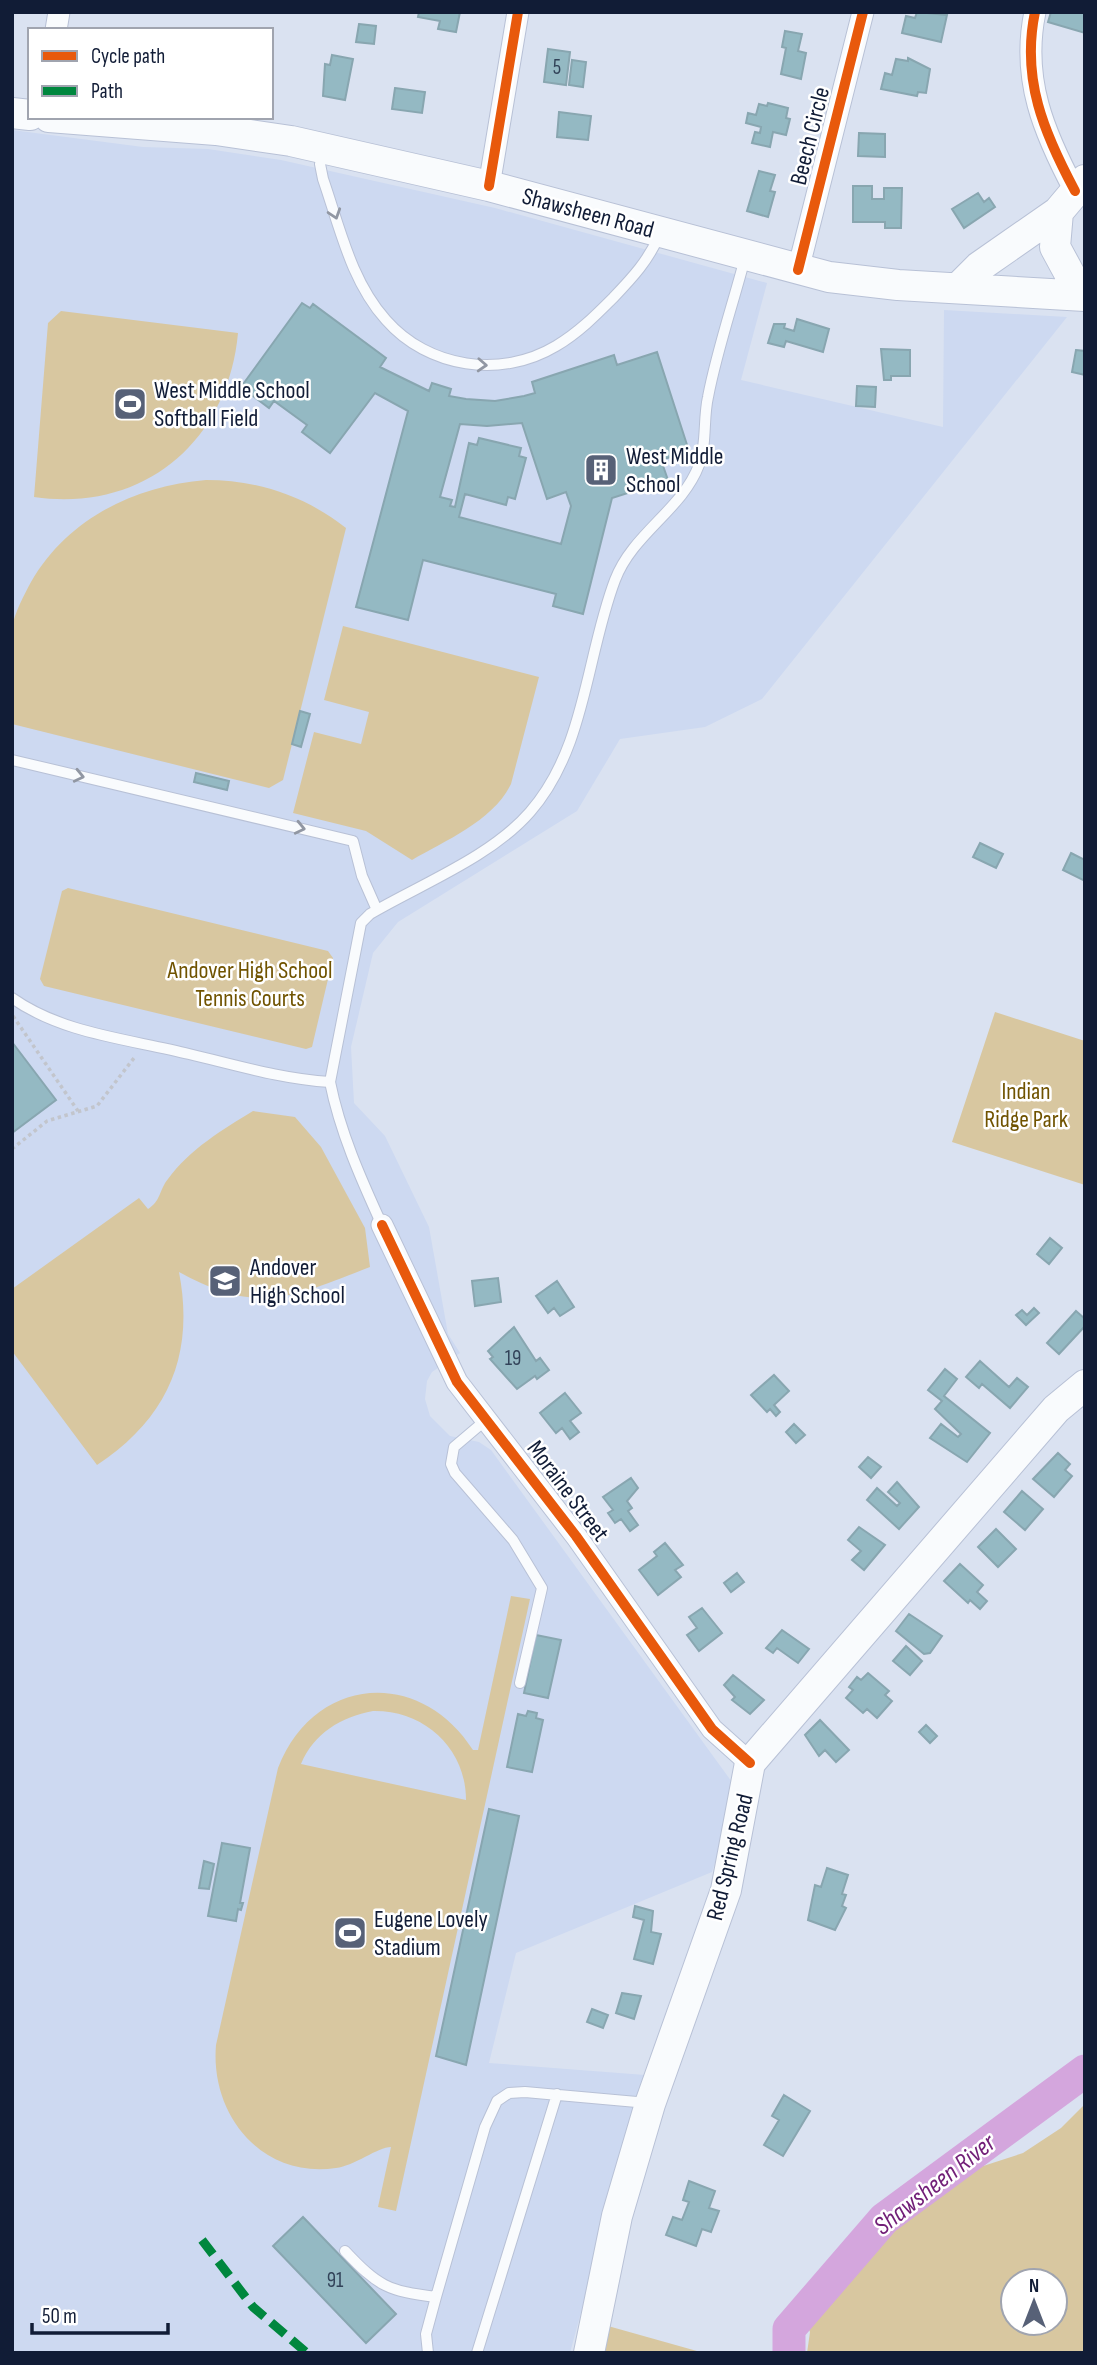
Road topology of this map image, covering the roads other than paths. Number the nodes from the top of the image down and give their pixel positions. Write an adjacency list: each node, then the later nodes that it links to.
1 (518, 12): 6 (street)
2 (863, 12): 10 (street, Beech Circle)
3 (1035, 12): 7 (street)
4 (72, 119): 5 (main road, Shawsheen Road)
5 (324, 148): 6 (main road, Shawsheen Road); 8 (lane, one-way to 8)
6 (489, 186): 8 (main road, Shawsheen Road)
7 (1073, 194): 11 (main road); 12 (main road)
8 (661, 232): 9 (main road, Shawsheen Road)
9 (746, 256): 10 (main road, Shawsheen Road); 14 (lane)
10 (798, 270): 11 (main road, Shawsheen Road)
11 (959, 287): 12 (main road, Shawsheen Road)
12 (1083, 296)
13 (12, 760): 14 (lane, one-way to 14)
14 (377, 910): 16 (lane)
15 (12, 998): 16 (lane)
16 (330, 1082): 17 (lane)
17 (383, 1225): 21 (street, Moraine Street)
18 (1085, 1366): 20 (street)
19 (1085, 1385): 20 (main road, Red Spring Road)
20 (1056, 1409): 23 (main road, Red Spring Road)
21 (487, 1419): 22 (lane); 23 (street, Moraine Street)
22 (520, 1684)
23 (750, 1763): 25 (main road, Red Spring Road)
24 (557, 2094): 25 (lane); 27 (lane); 29 (lane)
25 (650, 2104): 30 (main road, Red Spring Road)
26 (345, 2251): 27 (lane)
27 (436, 2297): 28 (lane)
28 (428, 2353)
29 (477, 2353)
30 (589, 2353)

